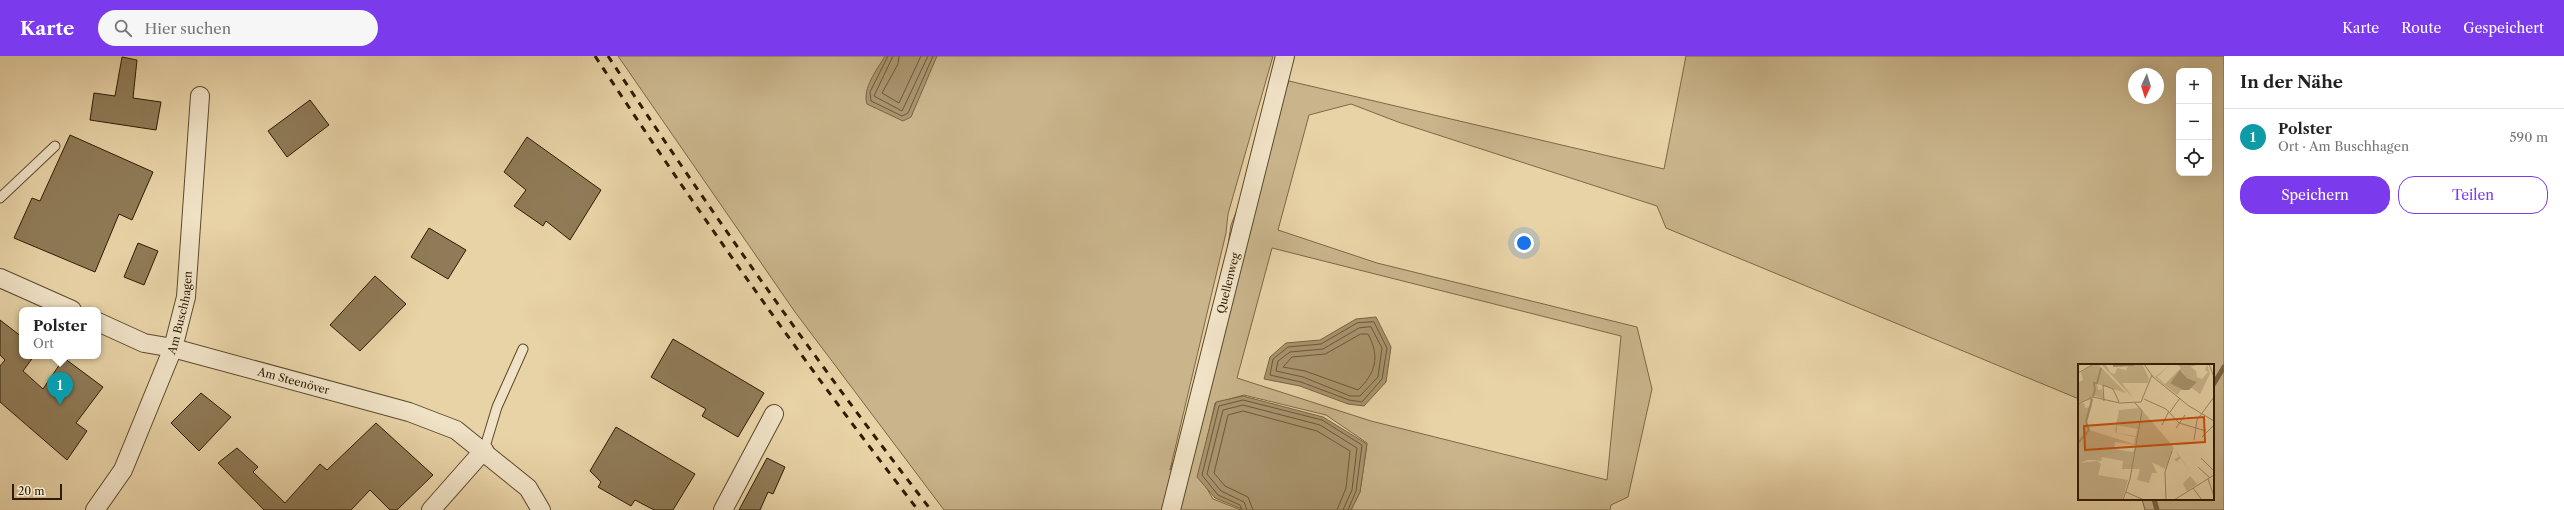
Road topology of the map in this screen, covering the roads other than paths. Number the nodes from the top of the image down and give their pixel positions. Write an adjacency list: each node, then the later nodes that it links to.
1 (1285, 56): 16 (street, Quellenweg)
2 (200, 96): 8 (street, Am Buschhagen)
3 (55, 146): 4 (lane)
4 (0, 198)
5 (0, 278): 6 (street)
6 (65, 307)
7 (101, 323): 8 (street, Am Steenöver)
8 (173, 348): 11 (street, Am Steenöver); 12 (street, Am Buschhagen)
9 (523, 349): 11 (lane)
10 (774, 414): 15 (street)
11 (484, 450): 13 (street); 14 (street, Am Steenöver)
12 (95, 510)
13 (431, 510)
14 (542, 510)
15 (723, 510)
16 (1171, 510)

